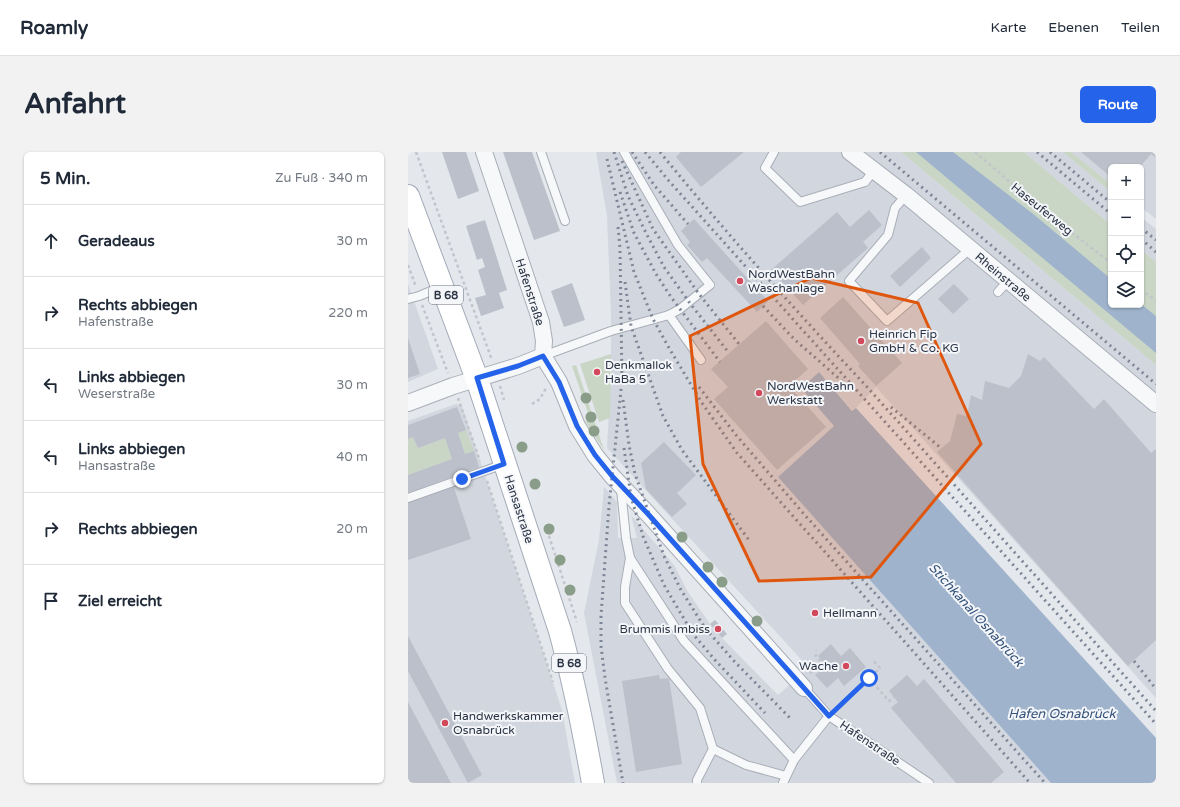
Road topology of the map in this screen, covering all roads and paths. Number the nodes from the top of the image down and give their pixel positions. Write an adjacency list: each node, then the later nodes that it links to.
1 (416, 152): 24 (path)
2 (484, 152): 21 (street, Hafenstraße)
3 (541, 152): 11 (lane)
4 (624, 152): 20 (lane)
5 (774, 152): 8 (lane)
6 (850, 152): 8 (street, Rheinstraße)
7 (975, 152): 13 (path, Haseuferweg)
8 (874, 170): 9 (street, Rheinstraße)
9 (906, 195): 12 (street, Rheinstraße); 12 (lane)
10 (408, 196): 15 (main road, Hansastraße / B 68)
11 (565, 221)
12 (970, 249): 26 (street, Rheinstraße)
13 (1108, 261)
14 (408, 265): 17 (path)
15 (442, 287): 17 (lane); 24 (main road, Hansastraße / B 68)
16 (1144, 291): 19 (path)
17 (419, 296): 18 (lane); 23 (path)
18 (408, 298)
19 (1156, 301)
20 (669, 315): 21 (lane); 22 (lane)
21 (543, 356): 24 (street); 30 (street, Hafenstraße)
22 (701, 360)
23 (445, 364)
24 (487, 376): 25 (street); 28 (main road, Hansastraße / B 68)
25 (408, 402)
26 (1156, 404)
27 (462, 406): 29 (path)
28 (504, 464): 29 (lane); 43 (main road, Hansastraße / B 68)
29 (483, 471): 31 (lane); 37 (path)
30 (621, 486): 32 (lane); 36 (street, Hafenstraße)
31 (408, 498)
32 (630, 558): 40 (lane); 41 (lane)
33 (816, 650): 36 (path)
34 (872, 659): 35 (path)
35 (869, 678): 38 (path); 39 (path)
36 (806, 681): 39 (lane, Hafenstraße)
37 (555, 688)
38 (894, 697)
39 (829, 716): 41 (lane); 45 (lane, Hafenstraße)
40 (714, 749): 42 (lane); 44 (lane)
41 (794, 760): 42 (lane)
42 (784, 779)
43 (593, 783)
44 (697, 783)
45 (929, 783)

